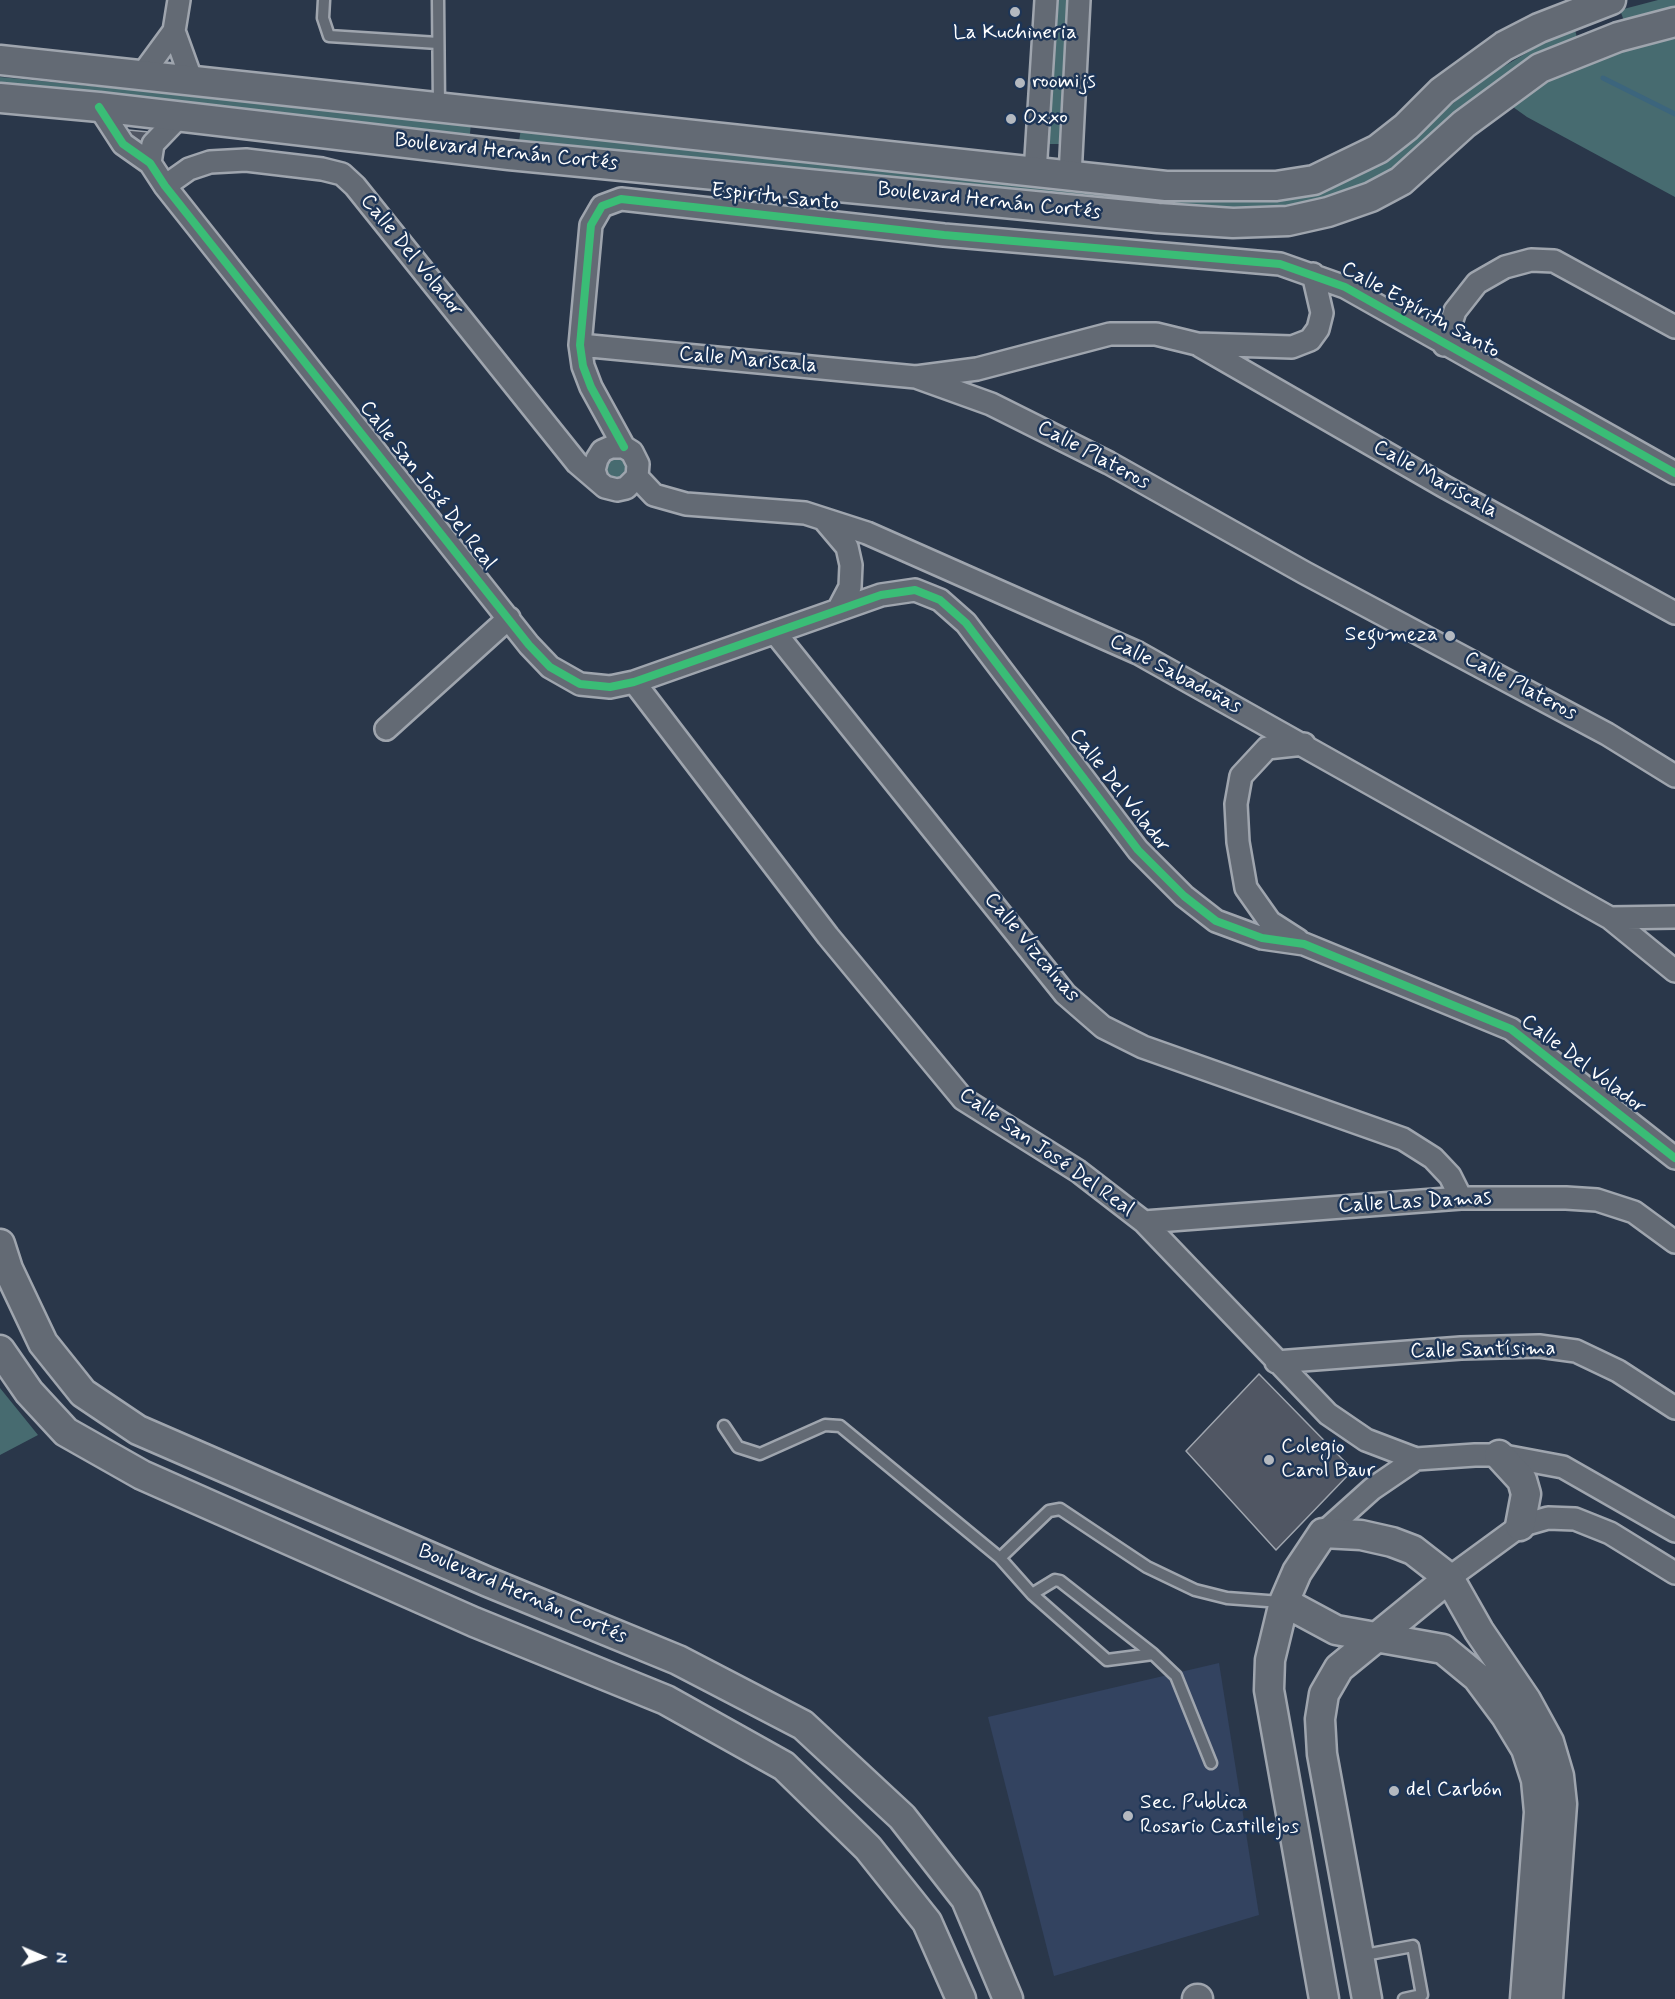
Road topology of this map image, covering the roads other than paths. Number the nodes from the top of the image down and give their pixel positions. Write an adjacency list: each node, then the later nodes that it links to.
1 (179, 0): 9 (street)
2 (324, 0): 11 (lane)
3 (438, 0): 11 (lane)
4 (1046, 0): 25 (street)
5 (1079, 0): 26 (street)
6 (1609, 1): 7 (main road, Boulevard Hernán Cortés); 10 (main road)
7 (1573, 14): 12 (main road); 26 (main road, Boulevard Hernán Cortés)
8 (1675, 22): 10 (main road, Boulevard Hernán Cortés)
9 (174, 31): 14 (street); 15 (street)
10 (1618, 37): 12 (main road, Boulevard Hernán Cortés)
11 (438, 43): 18 (lane)
12 (1585, 49): 23 (main road, Boulevard Hernán Cortés)
13 (0, 60): 14 (main road, Boulevard Hernán Cortés)
14 (141, 76): 15 (main road, Boulevard Hernán Cortés)
15 (192, 81): 18 (main road, Boulevard Hernán Cortés)
16 (0, 98): 17 (main road, Boulevard Hernán Cortés)
17 (99, 107): 20 (main road, Boulevard Hernán Cortés); 24 (street, Calle San José Del Real)
18 (439, 108): 19 (main road, Boulevard Hernán Cortés)
19 (477, 113): 21 (main road, Boulevard Hernán Cortés); 22 (main road)
20 (179, 117): 22 (main road, Boulevard Hernán Cortés); 24 (street)
21 (515, 117): 23 (main road); 25 (main road, Boulevard Hernán Cortés)
22 (472, 150): 23 (main road, Boulevard Hernán Cortés)
23 (509, 155)
24 (150, 164): 27 (street, Calle San José Del Real)
25 (1035, 173): 26 (main road, Boulevard Hernán Cortés)
26 (1070, 176)
27 (165, 186): 38 (street, Calle Del Volador); 42 (street, Calle San José Del Real)
28 (945, 235): 29 (street, Calle Espíritu Santo); 32 (street, Espiritu Santo)
29 (1313, 274): 31 (street); 33 (street, Calle Espíritu Santo)
30 (1675, 327): 33 (street)
31 (1197, 344): 34 (street); 41 (street, Calle Mariscala)
32 (580, 345): 34 (street, Calle Mariscala); 35 (street)
33 (1444, 345): 36 (street, Calle Espíritu Santo)
34 (916, 377): 47 (street, Calle Plateros)
35 (624, 447): 37 (street); 38 (street)
36 (1675, 473)
37 (637, 477): 38 (street); 39 (street, Calle Sabadoñas)
38 (597, 479)
39 (823, 518): 40 (street); 46 (street, Calle Sabadoñas)
40 (838, 608): 43 (street, Calle Del Volador); 50 (street, Calle Del Volador)
41 (1675, 613)
42 (509, 618): 44 (street, Calle San José Del Real); 45 (street)
43 (776, 634): 44 (street, Calle San José Del Real); 53 (street, Calle Vizcaínas)
44 (634, 682): 54 (street, Calle San José Del Real)
45 (386, 729)
46 (1304, 744): 49 (street, Calle Sabadoñas); 50 (street)
47 (1675, 776)
48 (1675, 917): 49 (street)
49 (1610, 918): 51 (street, Calle Sabadoñas)
50 (1304, 944): 52 (street, Calle Del Volador)
51 (1675, 971)
52 (1675, 1158)
53 (1461, 1198): 54 (street, Calle Las Damas); 55 (street, Calle Las Damas)
54 (1144, 1222): 58 (street, Calle San José Del Real)
55 (1675, 1242)
56 (0, 1244): 69 (main road, Boulevard Hernán Cortés)
57 (0, 1350): 73 (main road, Boulevard Hernán Cortés)
58 (1276, 1362): 59 (street, Calle Santísima); 62 (street, Calle San José Del Real)
59 (1675, 1408)
60 (724, 1426): 66 (lane)
61 (1499, 1455): 62 (street); 63 (main road); 64 (street)
62 (1416, 1460): 65 (street)
63 (1520, 1526): 67 (street); 68 (street)
64 (1675, 1531)
65 (1323, 1533): 68 (main road); 72 (main road)
66 (1000, 1558): 70 (lane); 72 (lane)
67 (1675, 1573)
68 (1449, 1578): 74 (main road); 85 (main road)
69 (488, 1582): 71 (main road, Boulevard Hernán Cortés); 73 (main road)
70 (1032, 1594): 76 (lane); 76 (lane)
71 (532, 1600): 75 (main road); 80 (main road, Boulevard Hernán Cortés)
72 (1284, 1602): 74 (main road); 81 (main road)
73 (474, 1622): 75 (main road, Boulevard Hernán Cortés)
74 (1372, 1638): 78 (main road); 84 (main road)
75 (518, 1640): 79 (main road, Boulevard Hernán Cortés)
76 (1153, 1654): 77 (lane)
77 (1212, 1763)
78 (1358, 1956): 82 (main road); 83 (lane)
79 (961, 1999)
80 (1008, 1999)
81 (1324, 1999)
82 (1367, 1999)
83 (1404, 1999)
84 (1525, 1999)
85 (1548, 1999)

